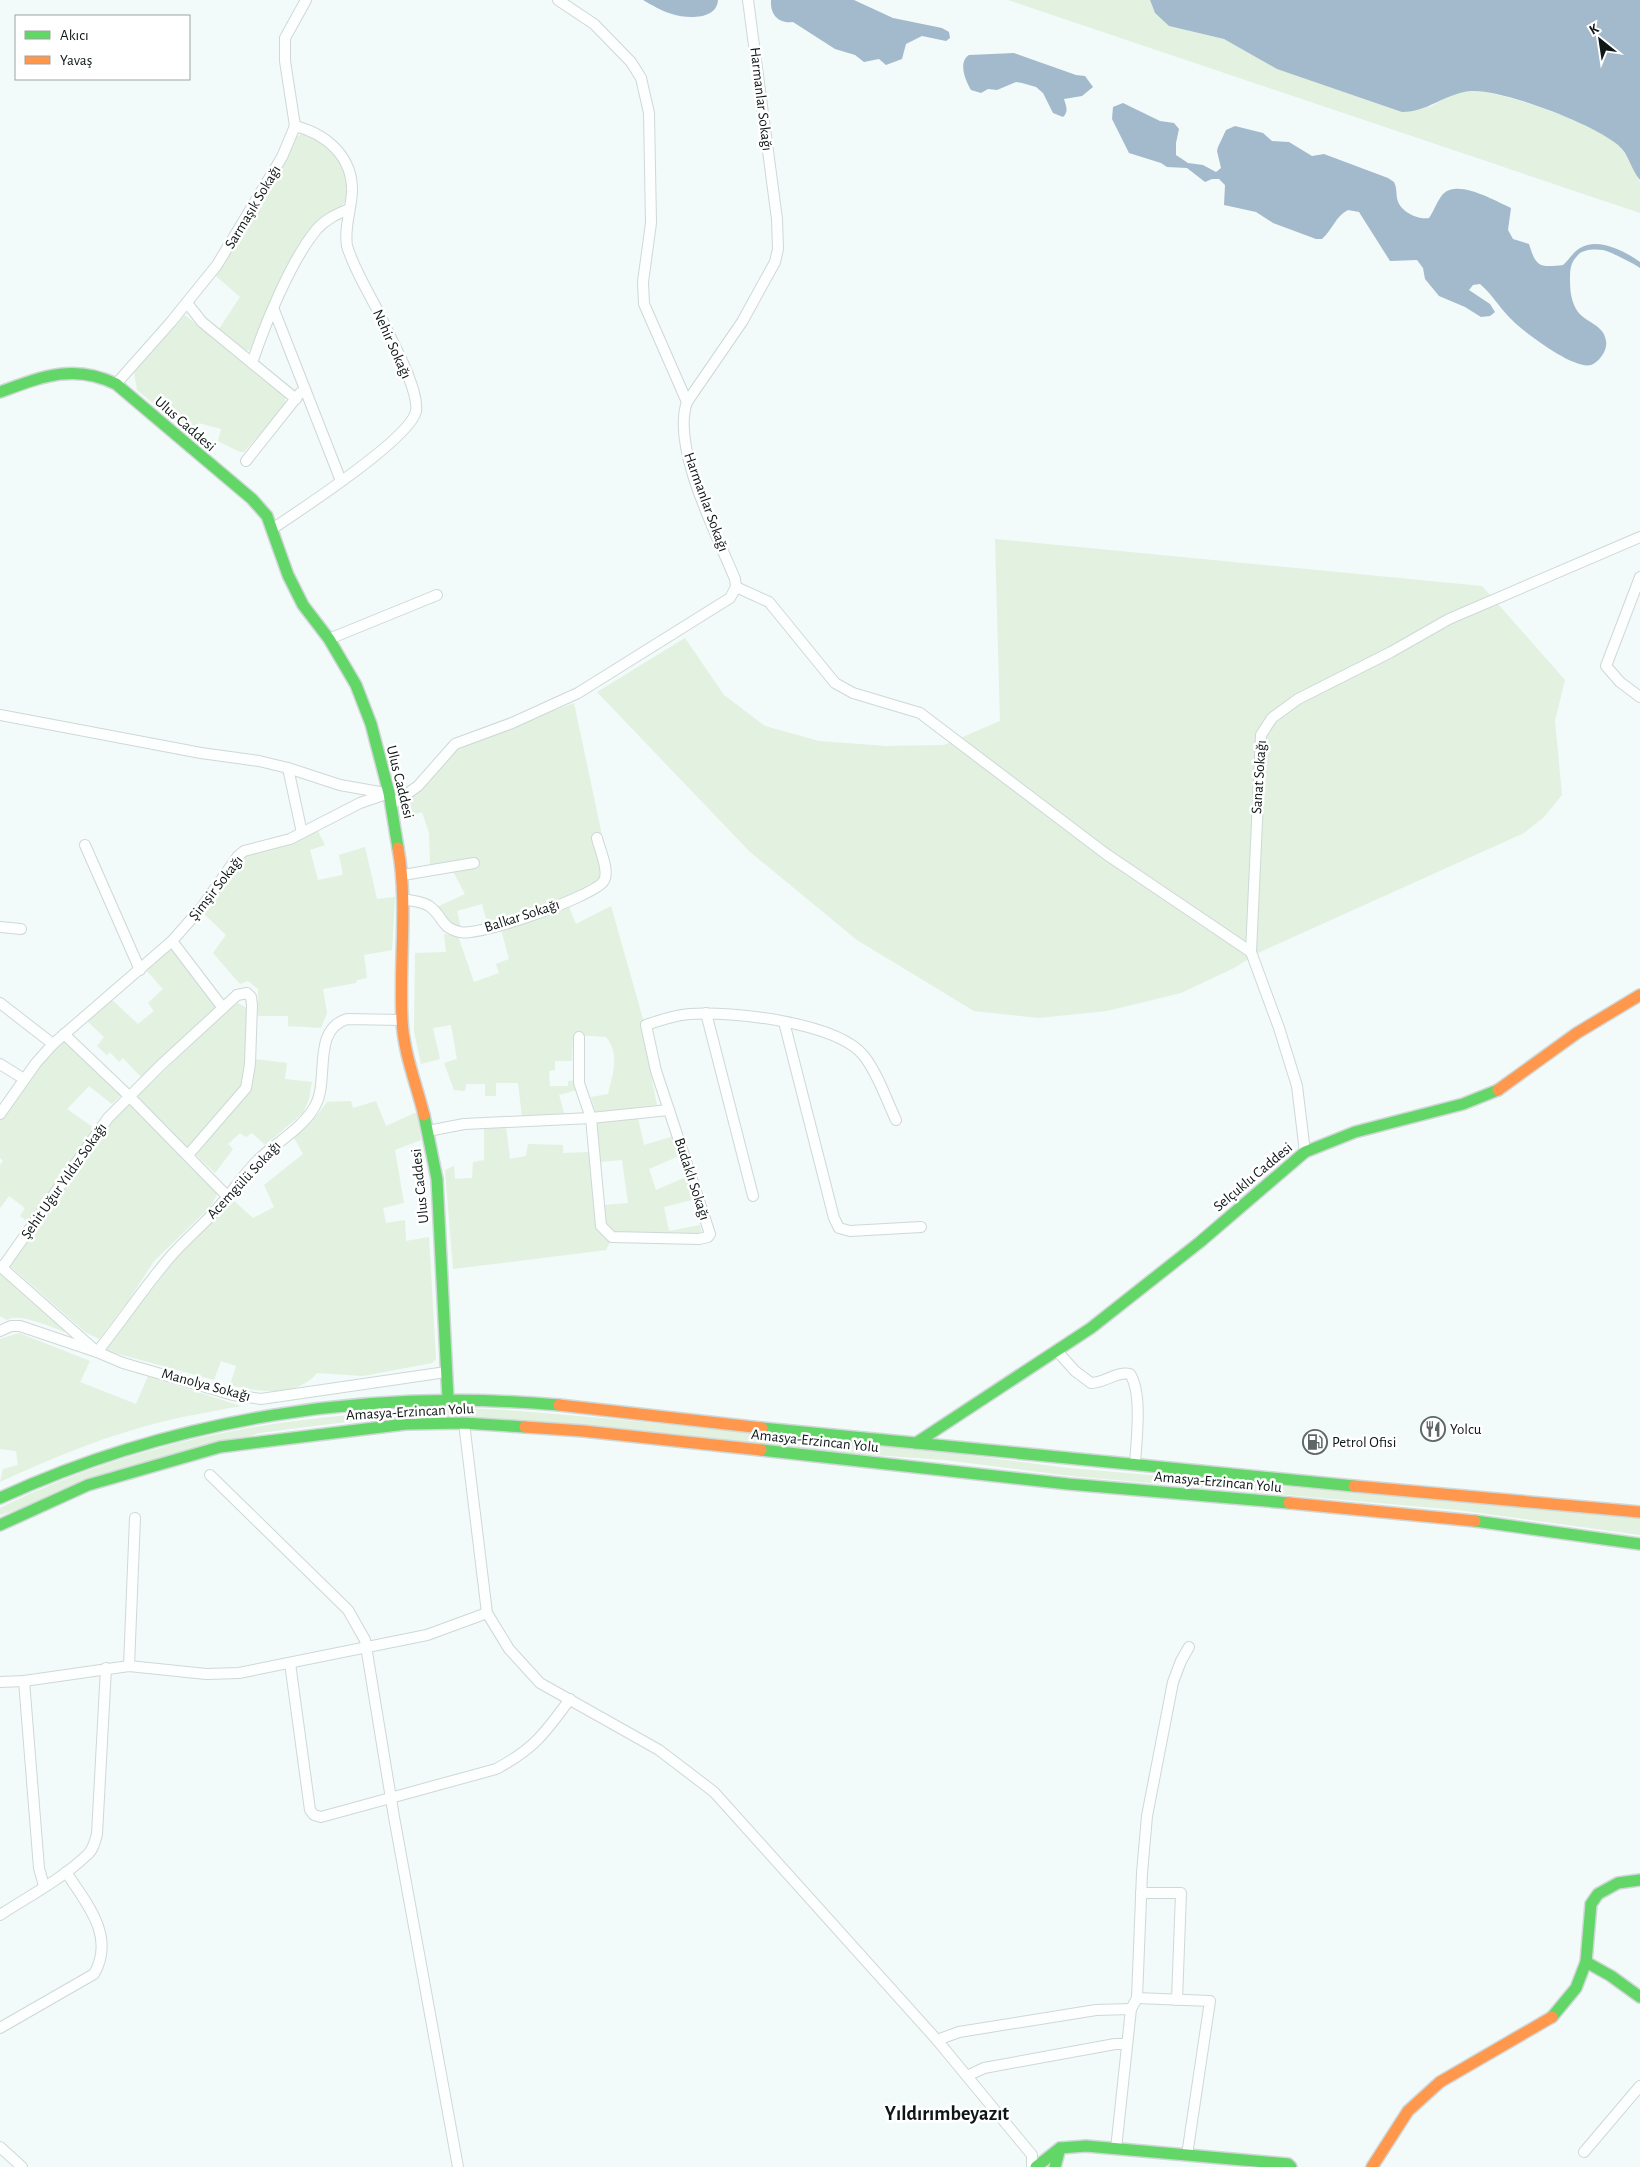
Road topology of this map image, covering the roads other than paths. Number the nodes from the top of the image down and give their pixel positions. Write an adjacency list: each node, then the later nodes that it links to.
1 (306, 0): 4 (street)
2 (558, 0): 13 (street)
3 (748, 0): 13 (street, Harmanlar Sokağı)
4 (295, 126): 5 (street, Nehir Sokağı); 6 (street, Sarmaşık Sokağı)
5 (349, 208): 7 (street); 15 (street, Nehir Sokağı)
6 (187, 304): 8 (street); 9 (street, Sarmaşık Sokağı)
7 (274, 310): 8 (street); 10 (street)
8 (252, 363): 12 (street)
9 (116, 384): 11 (main road, Ulus Caddesi); 16 (main road, Ulus Caddesi)
10 (304, 388): 12 (street); 15 (street)
11 (0, 392)
12 (296, 399): 14 (street)
13 (687, 402): 19 (street, Harmanlar Sokağı)
14 (246, 461)
15 (341, 481): 16 (street, Nehir Sokağı)
16 (272, 529): 21 (main road, Ulus Caddesi)
17 (1640, 537): 35 (street, Sanat Sokağı)
18 (1640, 577): 22 (street)
19 (736, 587): 25 (street); 35 (street)
20 (437, 595): 21 (street)
21 (329, 639): 25 (main road, Ulus Caddesi)
22 (1640, 697)
23 (0, 715): 24 (street)
24 (288, 768): 25 (street); 26 (street)
25 (390, 799): 26 (street, Şimşir Sokağı); 30 (main road, Ulus Caddesi)
26 (302, 833): 34 (street, Şimşir Sokağı)
27 (597, 838): 31 (street, Balkar Sokağı)
28 (85, 845): 36 (street)
29 (474, 863): 30 (street)
30 (403, 875): 31 (main road, Ulus Caddesi)
31 (403, 899): 41 (main road, Ulus Caddesi)
32 (0, 926): 33 (street)
33 (21, 929)
34 (172, 941): 36 (street, Şimşir Sokağı); 39 (street)
35 (1251, 952): 54 (street, Sanat Sokağı)
36 (140, 970): 43 (street, Şimşir Sokağı)
37 (1640, 995): 54 (main road, Selçuklu Caddesi)
38 (0, 1003): 45 (street)
39 (223, 1008): 48 (street, Şehit Uğur Yıldız Sokağı); 55 (street, Şehit Uğur Yıldız Sokağı)
40 (706, 1013): 42 (street, Budaklı Sokağı); 49 (street, Budaklı Sokağı); 56 (street)
41 (402, 1020): 53 (main road, Ulus Caddesi); 57 (street, Acemgülü Sokağı)
42 (784, 1022): 52 (street, Budaklı Sokağı); 58 (street)
43 (64, 1034): 45 (street, Şimşir Sokağı); 48 (street)
44 (579, 1037): 51 (street, Budaklı Sokağı)
45 (53, 1044): 47 (street, Şimşir Sokağı)
46 (0, 1064): 47 (street)
47 (24, 1079): 50 (street, Şimşir Sokağı)
48 (129, 1096): 55 (street); 59 (street, Şehit Uğur Yıldız Sokağı)
49 (669, 1110): 51 (street); 51 (street, Budaklı Sokağı)
50 (0, 1114)
51 (591, 1118): 53 (street)
52 (896, 1120)
53 (428, 1131): 65 (main road, Ulus Caddesi)
54 (1305, 1152): 63 (main road, Selçuklu Caddesi)
55 (188, 1155): 57 (street)
56 (753, 1196)
57 (228, 1197): 64 (street, Acemgülü Sokağı)
58 (921, 1227)
59 (1, 1267): 64 (street, Manolya Sokağı)
60 (0, 1320): 61 (street)
61 (12, 1326): 62 (street); 64 (street)
62 (0, 1331)
63 (1058, 1351): 68 (main road, Selçuklu Caddesi); 69 (street)
64 (97, 1352): 65 (street, Manolya Sokağı)
65 (446, 1372): 66 (main road, Ulus Caddesi)
66 (448, 1399): 68 (main road, Amasya-Erzincan Yolu); 71 (main road, Amasya-Erzincan Yolu)
67 (464, 1423): 74 (main road, Amasya-Erzincan Yolu); 75 (main road, Amasya-Erzincan Yolu); 76 (street)
68 (916, 1443): 69 (main road, Amasya-Erzincan Yolu)
69 (1135, 1465): 72 (main road, Amasya-Erzincan Yolu)
70 (210, 1475): 78 (street)
71 (0, 1498)
72 (1640, 1512)
73 (134, 1518): 80 (street)
74 (0, 1525)
75 (1640, 1544)
76 (487, 1613): 78 (street); 84 (street)
77 (1189, 1647): 89 (street)
78 (367, 1648): 79 (street); 85 (street)
79 (290, 1663): 80 (street); 85 (street)
80 (129, 1666): 81 (street)
81 (106, 1668): 83 (street); 86 (street)
82 (0, 1682): 83 (street)
83 (24, 1682): 88 (street)
84 (570, 1699): 85 (street); 97 (street)
85 (391, 1799): 107 (street)
86 (66, 1872): 88 (street); 96 (street)
87 (1640, 1880): 91 (main road)
88 (44, 1886): 90 (street)
89 (1141, 1893): 93 (street); 94 (street)
90 (0, 1915)
91 (1586, 1962): 92 (main road); 112 (main road)
92 (1640, 1997)
93 (1137, 1998): 94 (street); 95 (street)
94 (1177, 2000): 105 (street)
95 (1131, 2009): 97 (street); 98 (street)
96 (0, 2028)
97 (937, 2040): 99 (street)
98 (1127, 2044): 99 (street); 103 (street)
99 (966, 2076): 108 (street)
100 (1640, 2086): 104 (street)
101 (0, 2147): 106 (street)
102 (1060, 2148): 103 (main road); 109 (main road); 110 (main road)
103 (1116, 2149): 105 (main road)
104 (1584, 2152)
105 (1187, 2155): 111 (main road)
106 (22, 2167)
107 (458, 2167)
108 (1032, 2167)
109 (1036, 2167)
110 (1055, 2167)
111 (1291, 2167)
112 (1372, 2167)

